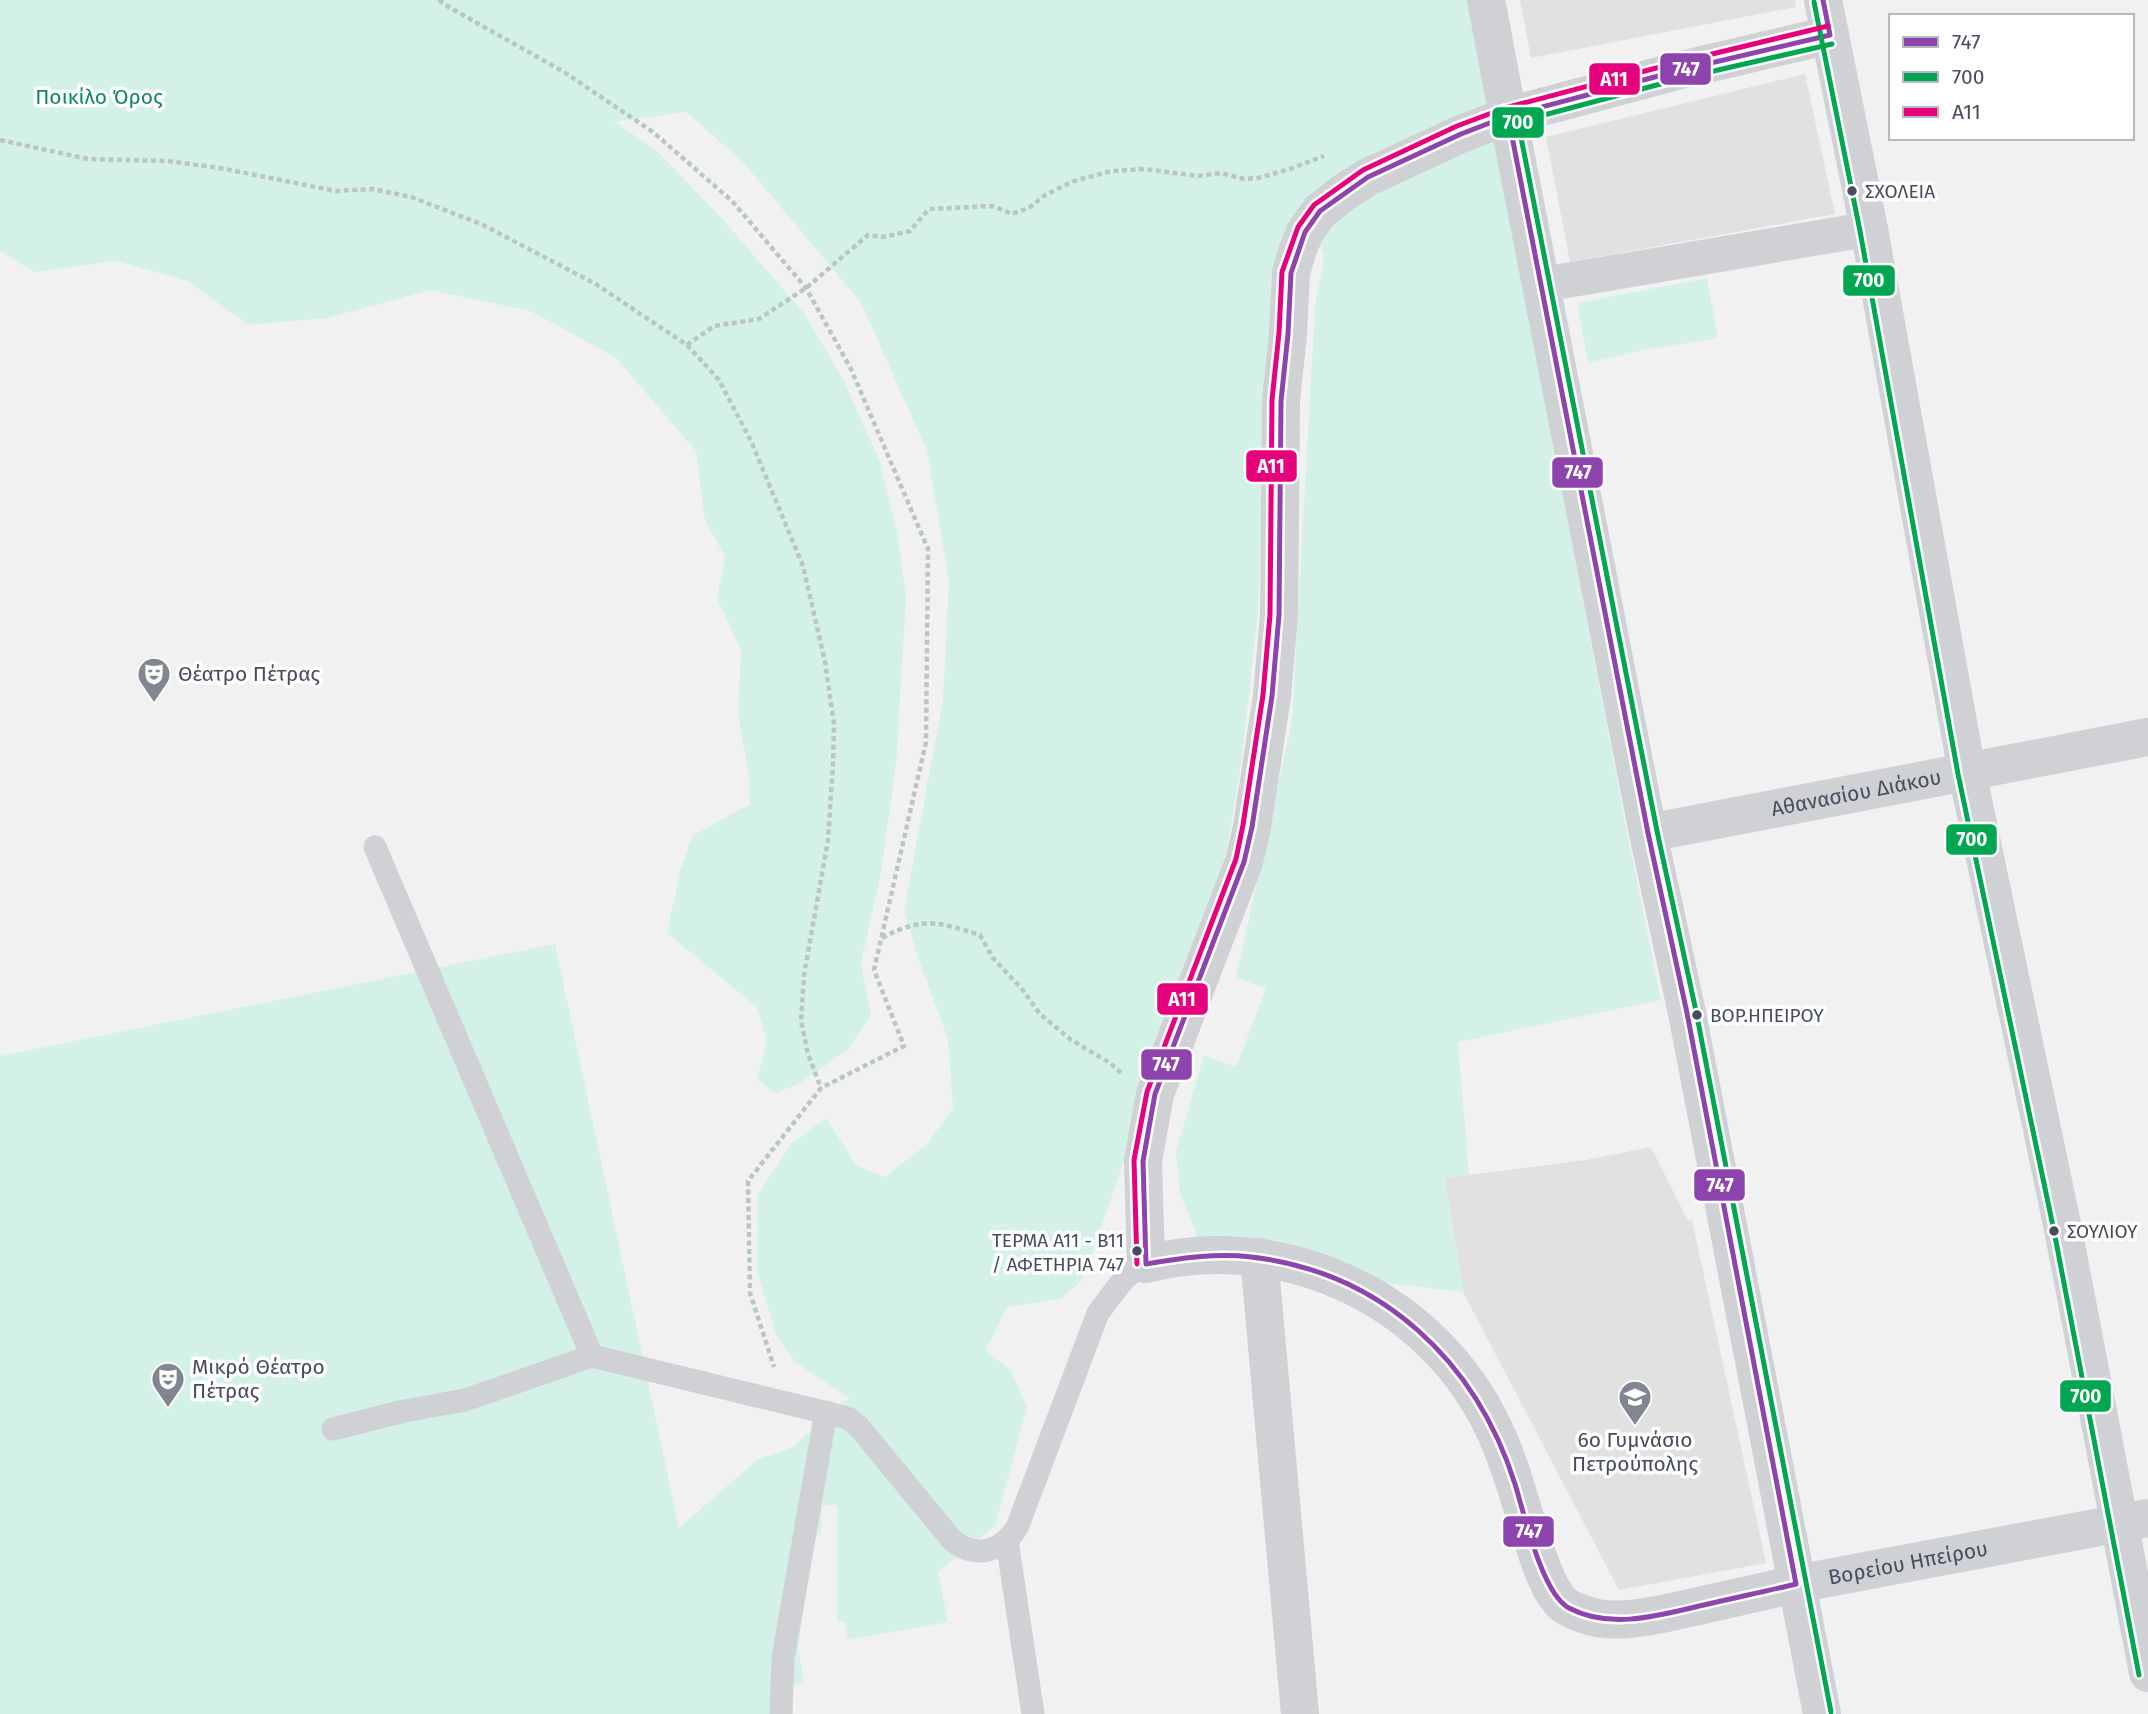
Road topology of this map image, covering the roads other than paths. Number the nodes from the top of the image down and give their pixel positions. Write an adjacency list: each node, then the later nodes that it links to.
1 (1486, 0): 3 (street)
2 (1826, 17): 3 (street); 4 (street)
3 (1508, 116): 5 (street); 11 (street)
4 (1868, 229): 5 (street); 7 (street)
5 (1540, 285): 8 (street)
6 (2148, 737): 7 (street, Αθανασίου Διάκου)
7 (1967, 772): 8 (street, Αθανασίου Διάκου); 15 (street)
8 (1648, 833): 17 (street)
9 (375, 847): 12 (lane)
10 (1259, 1257): 11 (street, Βορείου Ηπείρου); 17 (street, Βορείου Ηπείρου); 21 (street)
11 (1146, 1264): 16 (lane)
12 (593, 1356): 13 (lane); 14 (lane)
13 (826, 1412): 16 (lane); 19 (lane)
14 (333, 1429)
15 (2133, 1520): 17 (street, Βορείου Ηπείρου); 18 (street)
16 (1003, 1544): 20 (lane)
17 (1796, 1584): 22 (street)
18 (2148, 1673)
19 (781, 1714)
20 (1032, 1714)
21 (1300, 1714)
22 (1822, 1714)

